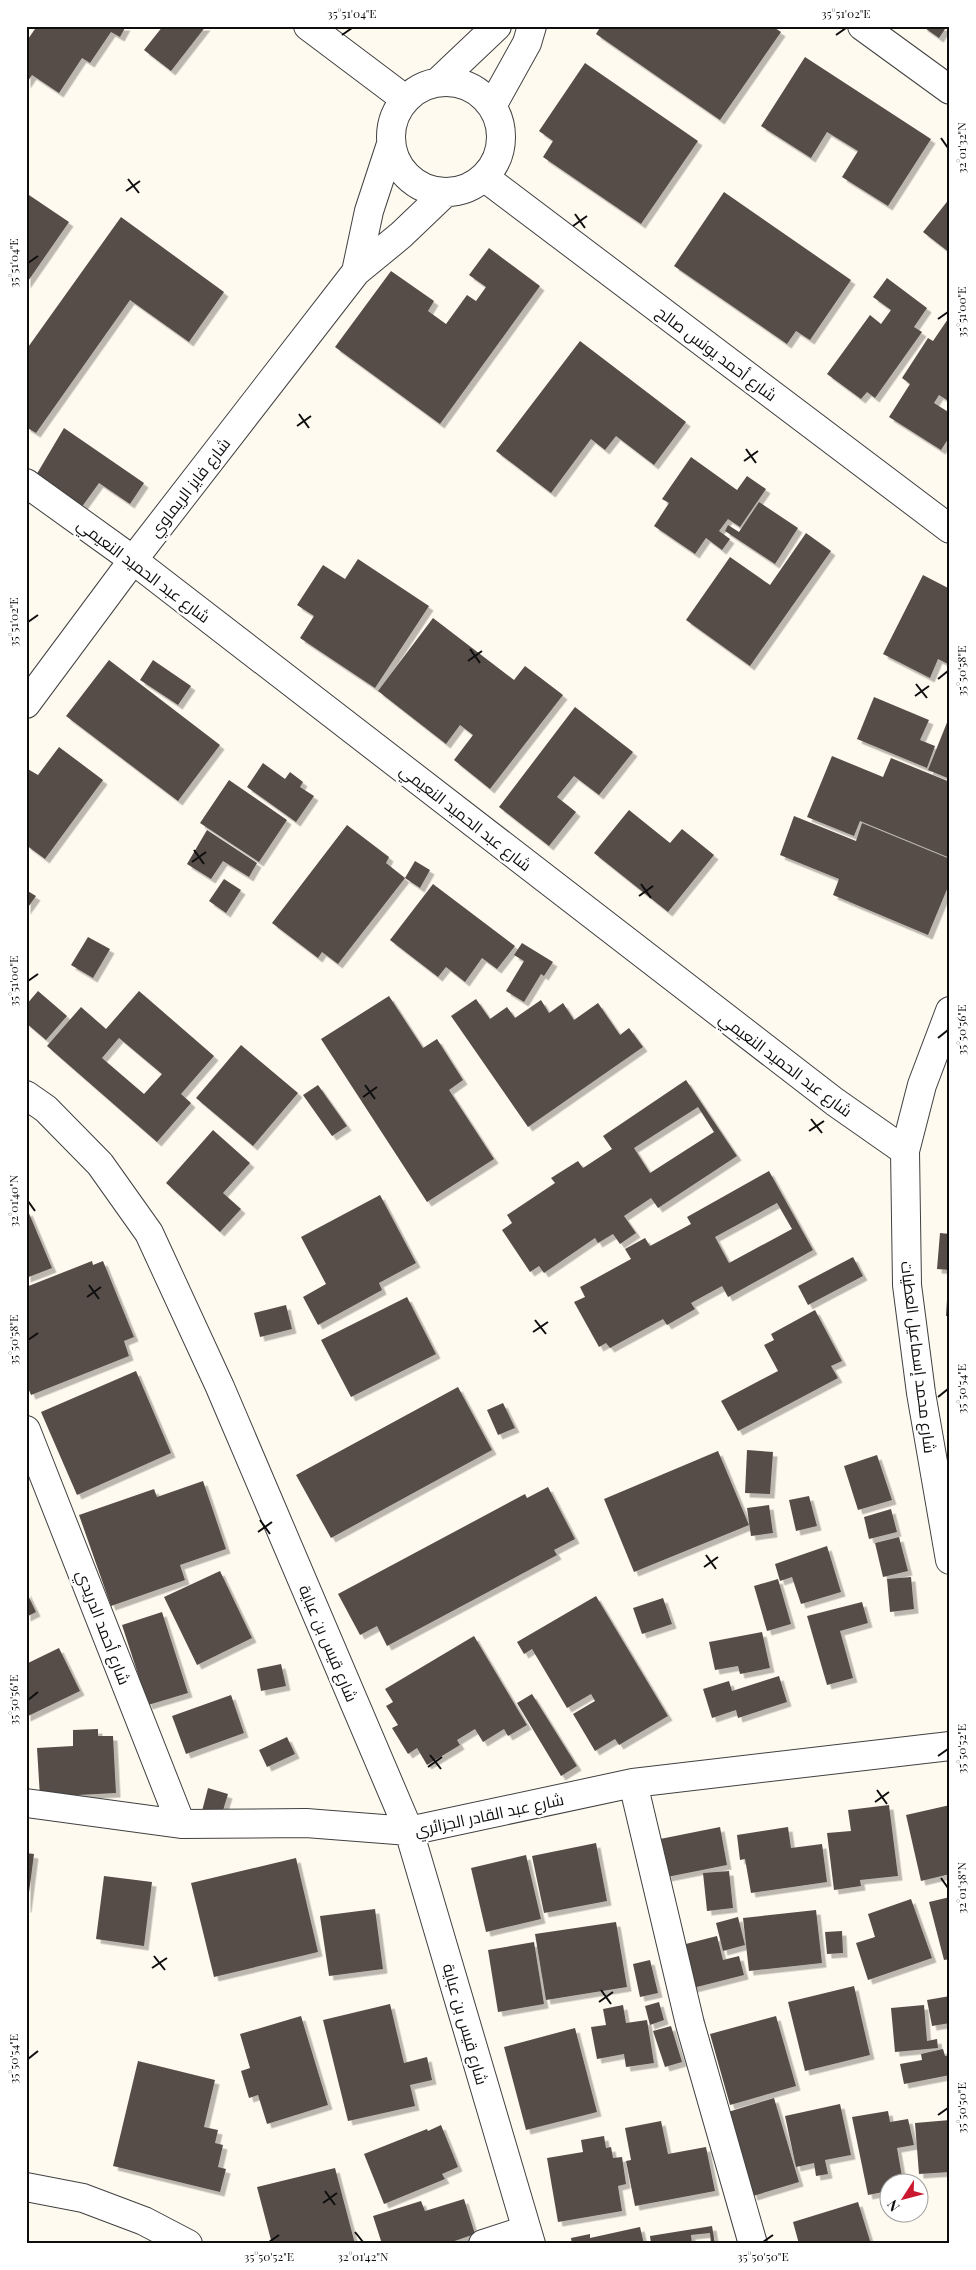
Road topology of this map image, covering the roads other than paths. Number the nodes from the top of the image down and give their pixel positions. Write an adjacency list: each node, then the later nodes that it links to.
1 (308, 26): 7 (street)
2 (497, 26): 5 (street)
3 (532, 26): 8 (street)
4 (862, 26): 6 (street)
5 (439, 81): 7 (street); 8 (street)
6 (950, 90)
7 (405, 99): 9 (street)
8 (492, 106): 10 (street)
9 (391, 144): 11 (street); 12 (street, شارع فايز الريماوي)
10 (484, 177): 11 (street); 14 (street, شارع أحمد يونس صالح)
11 (446, 192): 12 (street, شارع فايز الريماوي)
12 (356, 272): 15 (street, شارع فايز الريماوي)
13 (26, 482): 15 (street, شارع عبد الحميد النعيمي)
14 (950, 529)
15 (133, 560): 16 (street, شارع فايز الريماوي); 19 (street, شارع عبد الحميد النعيمي)
16 (26, 704)
17 (950, 1011): 19 (street, شارع محمد إسماعيل العطيات)
18 (26, 1095): 26 (street, شارع قيس بن عباية)
19 (904, 1151): 21 (street, شارع محمد إسماعيل العطيات)
20 (26, 1430): 25 (street, شارع أحمد الدريدي)
21 (950, 1560)
22 (950, 1746): 23 (street, شارع عبد القادر الجزائري)
23 (633, 1783): 26 (street, شارع عبد القادر الجزائري); 31 (street)
24 (26, 1803): 25 (street, شارع عبد القادر الجزائري)
25 (181, 1824): 26 (street, شارع عبد القادر الجزائري)
26 (409, 1831): 28 (street, شارع قيس بن عباية)
27 (26, 2187): 29 (street)
28 (528, 2237): 30 (street)
29 (188, 2244)
30 (483, 2244)
31 (753, 2244)

